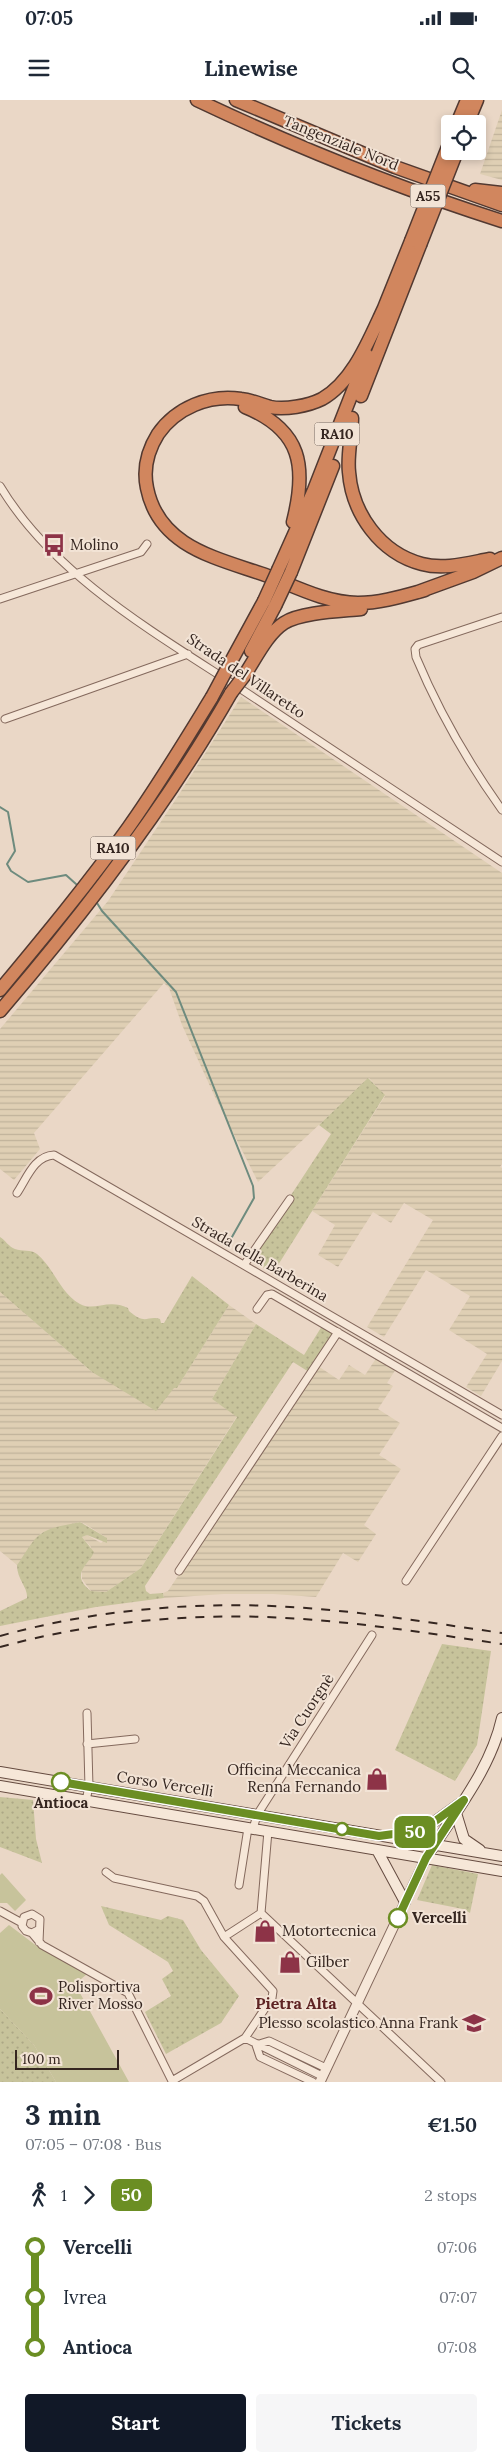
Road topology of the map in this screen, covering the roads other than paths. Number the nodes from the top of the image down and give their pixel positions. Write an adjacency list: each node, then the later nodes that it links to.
1 (197, 100): 12 (highway, Tangenziale Nord / A55)
2 (236, 100): 9 (highway, Tangenziale Nord / A55)
3 (466, 100): 5 (highway)
4 (477, 100): 6 (highway)
5 (460, 115)
6 (471, 115)
7 (444, 160): 13 (highway, RA10, bridge)
8 (452, 160): 13 (highway, RA10, bridge)
9 (450, 187): 10 (highway); 11 (highway, Tangenziale Nord / A55)
10 (502, 193)
11 (502, 205)
12 (502, 221)
13 (415, 243): 14 (highway, RA10); 16 (highway, RA10)
14 (385, 306): 15 (highway); 20 (highway, RA10)
15 (203, 402): 20 (highway); 22 (highway)
16 (352, 418): 19 (highway); 20 (highway, RA10)
17 (0, 486): 21 (street, Strada del Villaretto)
18 (147, 544): 21 (street)
19 (502, 557): 22 (highway)
20 (284, 567): 24 (highway, RA10, bridge)
21 (74, 573): 23 (street); 26 (street, Strada del Villaretto)
22 (425, 590): 27 (highway)
23 (0, 599)
24 (270, 603): 27 (highway, RA10); 31 (highway, RA10, bridge)
25 (502, 617): 29 (street)
26 (188, 654): 28 (street); 30 (street, Strada del Villaretto)
27 (243, 675): 32 (highway, RA10, bridge)
28 (6, 719)
29 (502, 810)
30 (502, 862)
31 (0, 990)
32 (0, 1011)
33 (17, 1193): 35 (street, Strada della Barberina)
34 (290, 1199): 35 (street)
35 (244, 1265): 38 (street, Strada della Barberina)
36 (257, 1309): 37 (street, Strada della Barberina)
37 (338, 1332): 39 (street, Strada della Barberina); 41 (street)
38 (502, 1415)
39 (502, 1428)
40 (502, 1436): 42 (street)
41 (178, 1571)
42 (406, 1581)
43 (372, 1635): 54 (street, Via Cuorgnè)
44 (87, 1713): 47 (street)
45 (502, 1718): 52 (main road)
46 (136, 1739): 47 (street)
47 (87, 1744): 50 (street)
48 (0, 1772): 50 (main road, Corso Vercelli)
49 (0, 1786): 51 (main road, Corso Vercelli)
50 (89, 1787): 51 (street); 54 (main road, Corso Vercelli)
51 (86, 1800): 55 (main road, Corso Vercelli)
52 (464, 1800): 53 (main road); 57 (main road)
53 (456, 1813): 58 (main road); 60 (main road)
54 (257, 1814): 55 (street, Via Cuorgnè); 57 (main road, Corso Vercelli)
55 (250, 1829): 56 (main road, Corso Vercelli); 65 (street, Via Cuorgnè)
56 (268, 1831): 59 (main road, Corso Vercelli); 68 (street)
57 (379, 1836): 58 (main road, Corso Vercelli)
58 (435, 1845): 60 (main road, Corso Vercelli); 62 (main road)
59 (377, 1850): 62 (main road, Corso Vercelli); 66 (main road)
60 (487, 1854): 61 (main road, Corso Vercelli)
61 (502, 1856)
62 (426, 1858): 63 (main road, Corso Vercelli); 66 (street)
63 (502, 1870)
64 (106, 1872): 71 (street)
65 (239, 1885)
66 (405, 1902): 72 (street)
67 (0, 1911): 69 (street)
68 (261, 1913): 71 (street); 72 (street)
69 (22, 1923): 70 (street); 70 (street)
70 (35, 1931): 76 (street)
71 (224, 1936): 73 (street)
72 (358, 2004): 75 (street); 78 (street)
73 (245, 2038): 74 (street); 76 (street)
74 (256, 2045): 75 (street); 77 (street)
75 (323, 2075)
76 (172, 2081)
77 (313, 2082)
78 (441, 2082)

